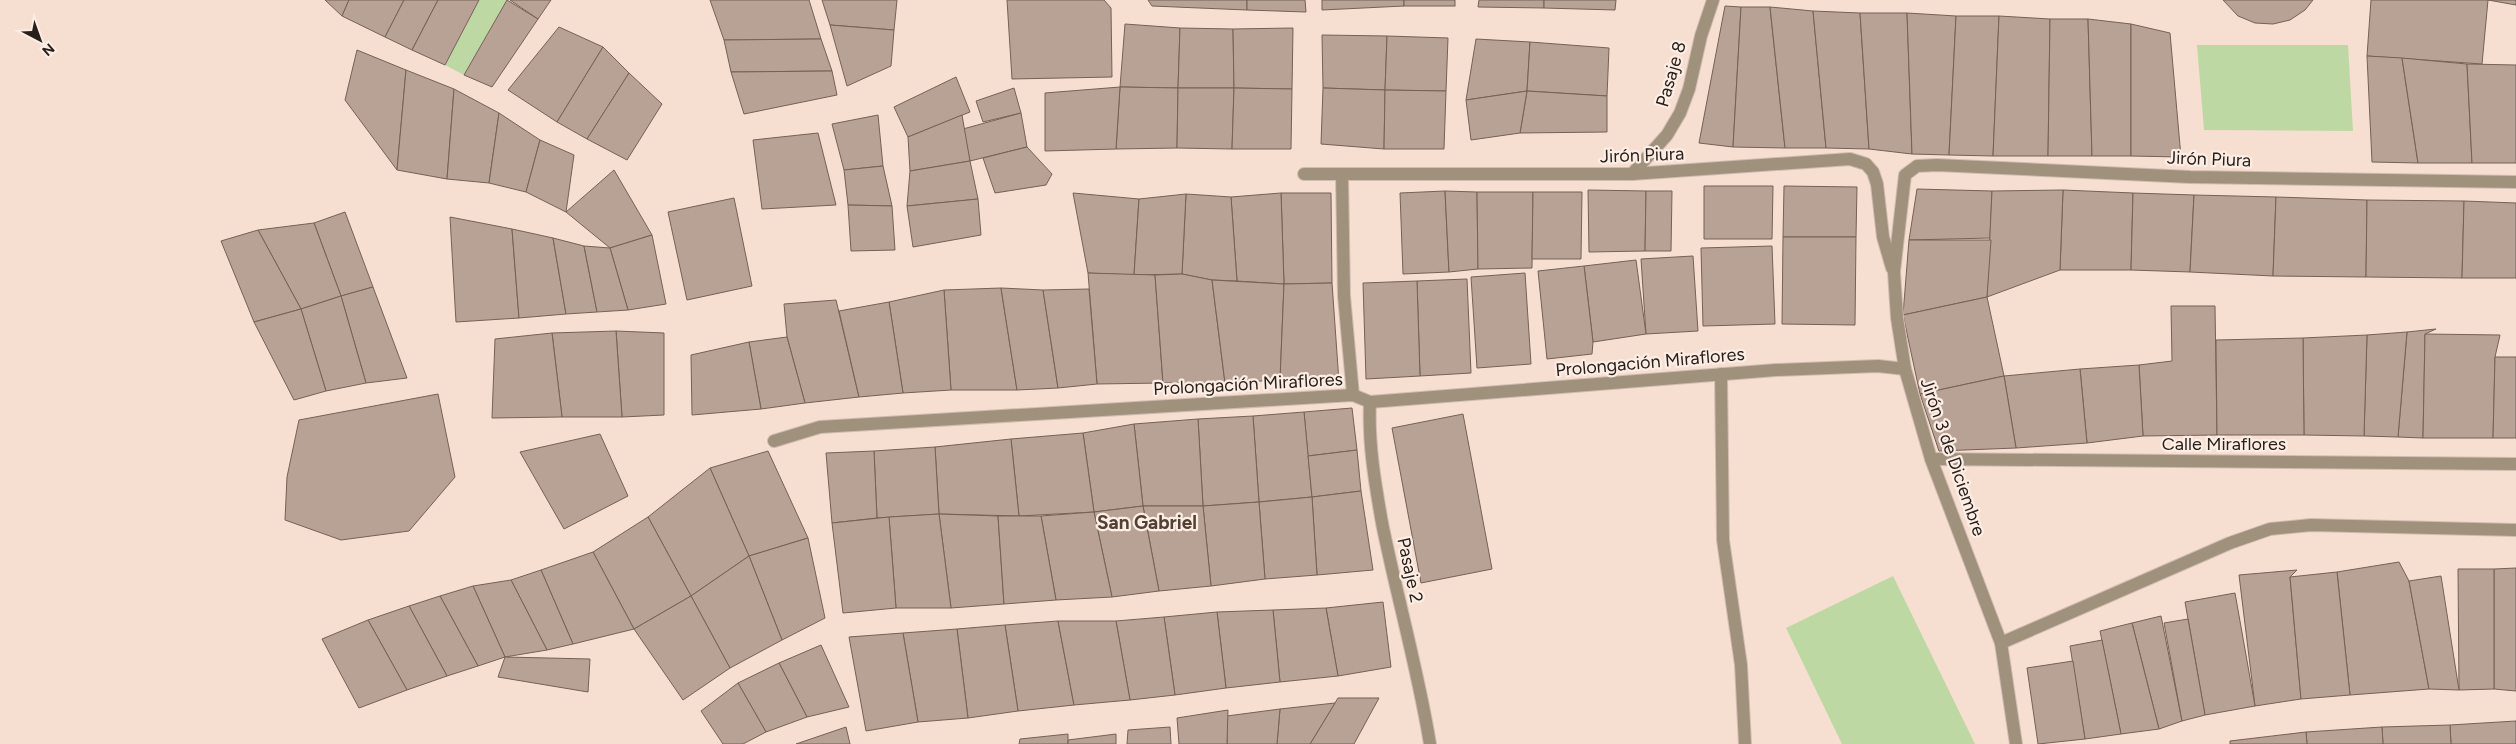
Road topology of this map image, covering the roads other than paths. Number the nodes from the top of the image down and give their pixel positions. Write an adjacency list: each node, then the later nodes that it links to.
1 (1713, 0): 3 (street, Pasaje 8)
2 (1304, 174): 4 (street, Jirón Piura)
3 (1632, 174): 4 (street, Jirón Piura); 7 (street, Jirón Piura)
4 (1342, 175): 10 (street)
5 (1905, 175): 6 (street, Jirón Piura); 7 (street, Jirón 3 de Diciembre)
6 (2516, 182)
7 (1894, 272): 8 (street, Jirón 3 de Diciembre)
8 (1904, 369): 9 (street, Prolongación Miraflores); 13 (street, Jirón 3 de Diciembre)
9 (1721, 374): 11 (street, Prolongación Miraflores); 18 (street)
10 (1353, 395): 11 (street, Prolongación Miraflores); 12 (street, Prolongación Miraflores)
11 (1370, 402): 17 (street, Pasaje 2)
12 (774, 441)
13 (1931, 459): 14 (street, Calle Miraflores); 16 (street, Jirón 3 de Diciembre)
14 (2516, 464)
15 (2516, 530): 16 (street)
16 (2001, 643): 19 (street, Jirón 3 de Diciembre)
17 (1430, 744)
18 (1745, 744)
19 (2016, 744)

